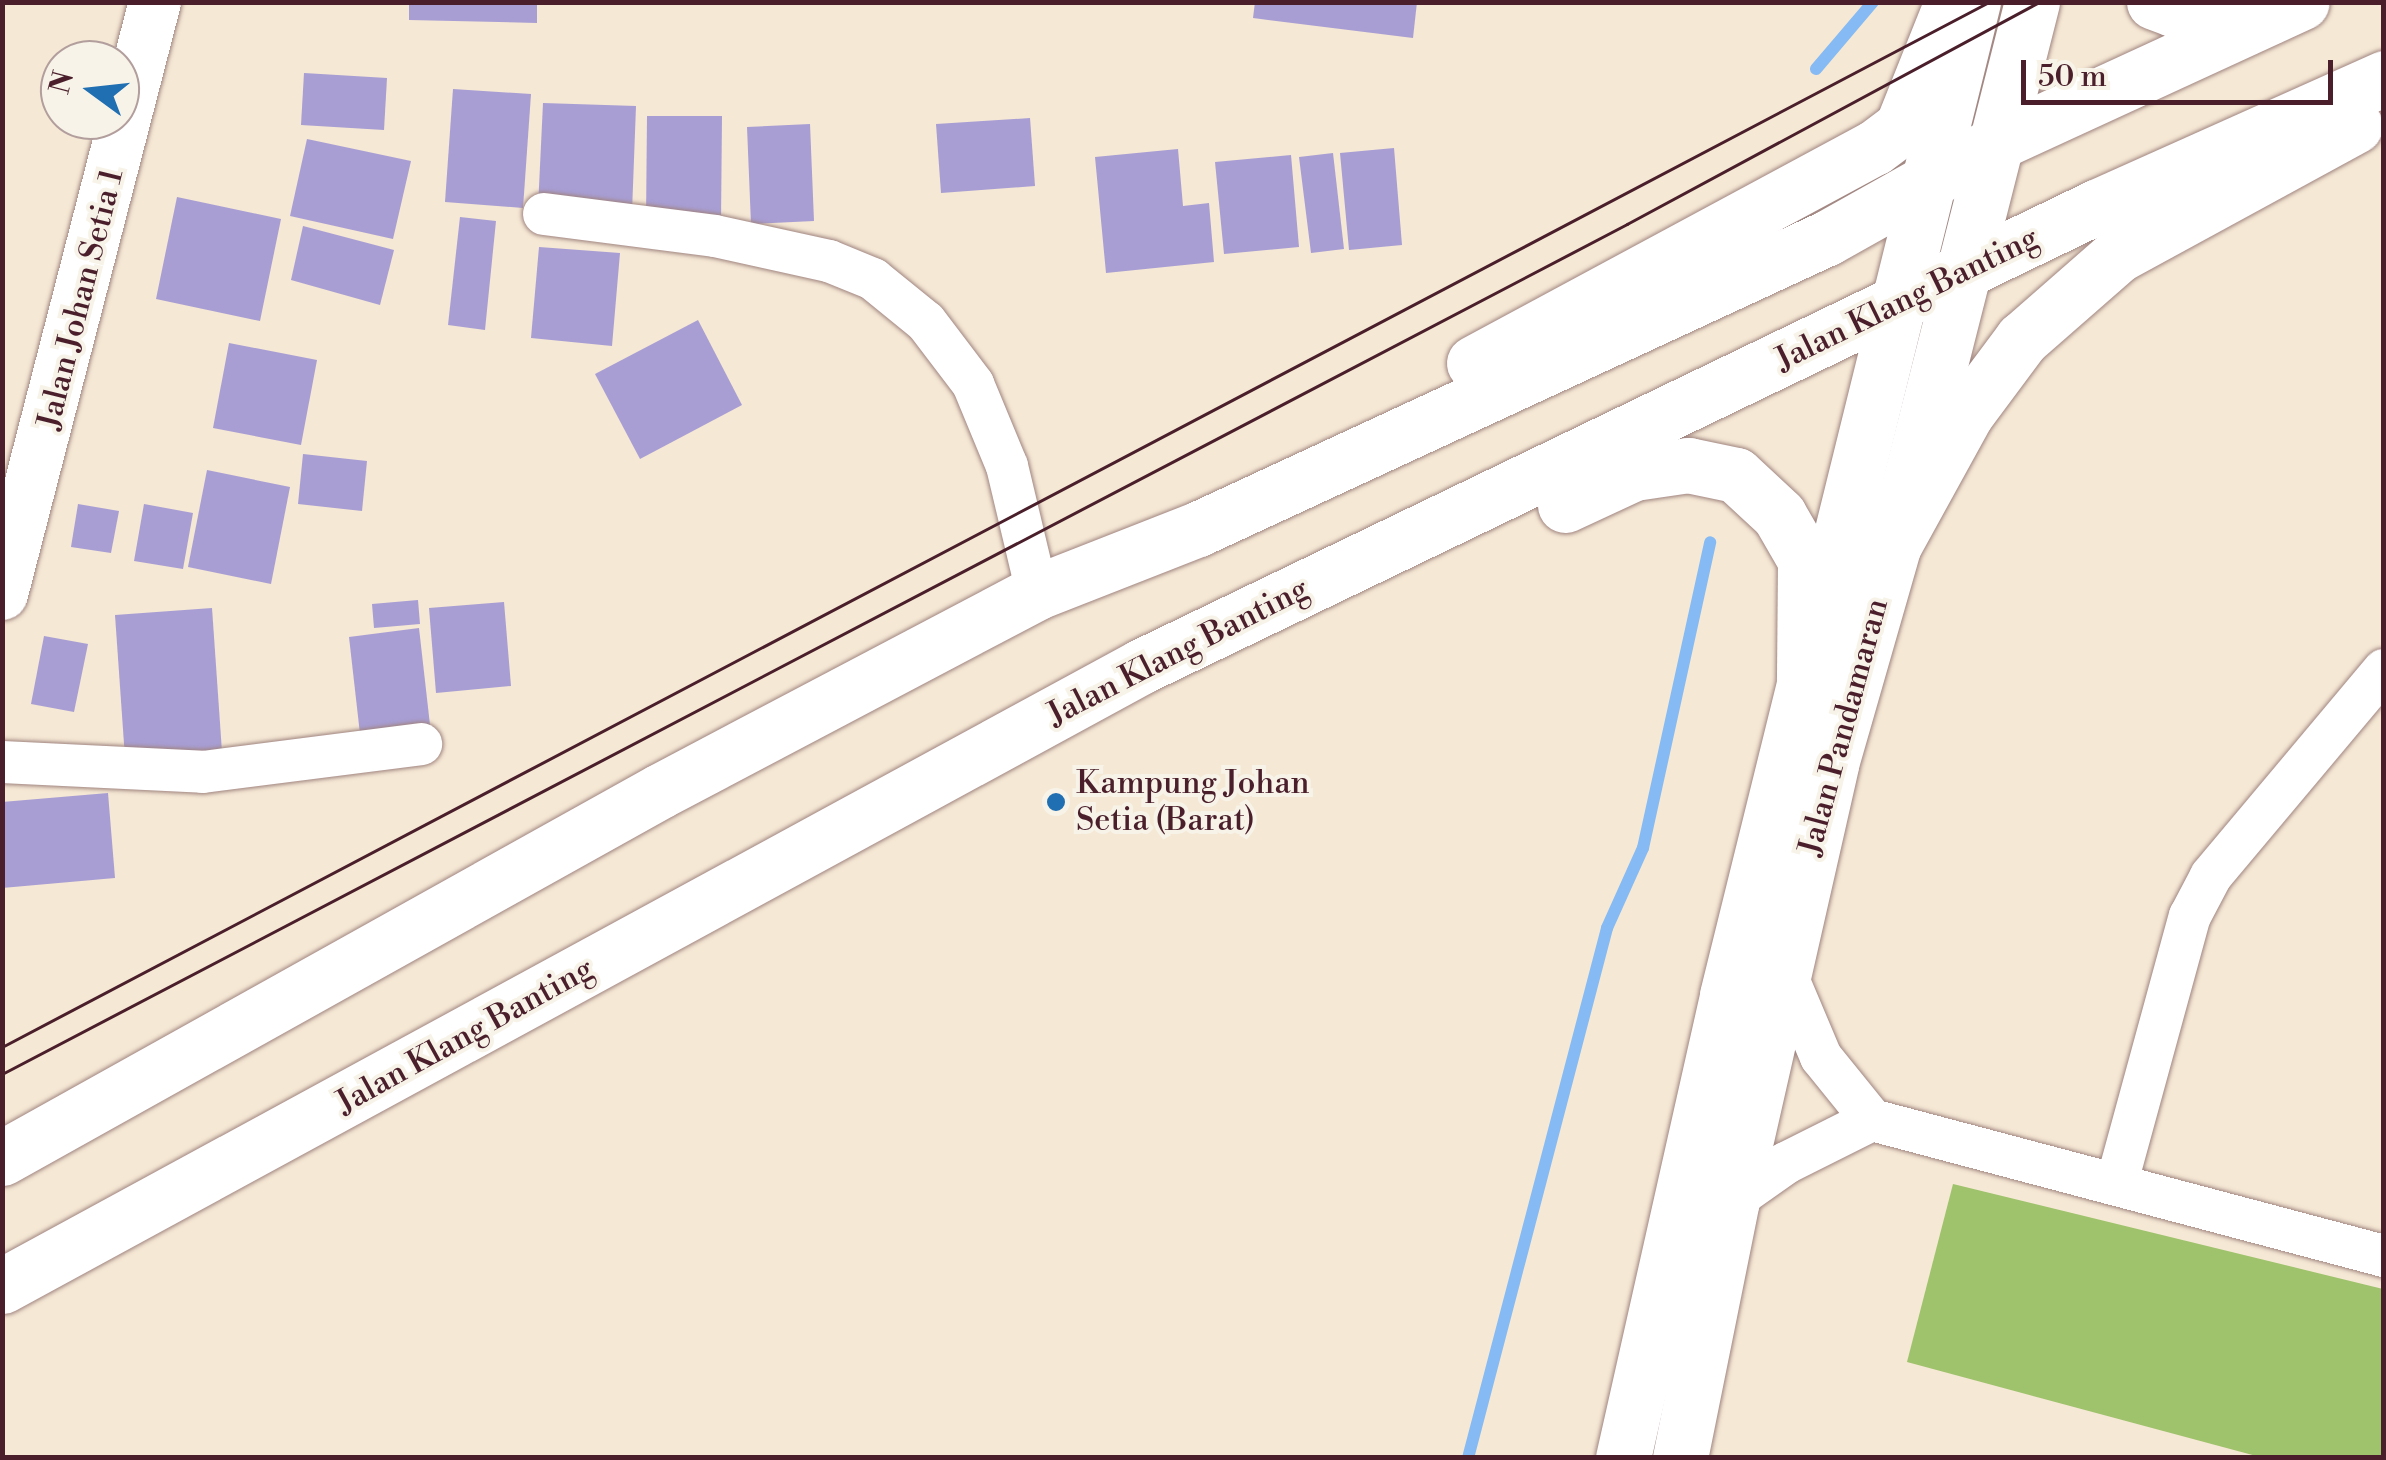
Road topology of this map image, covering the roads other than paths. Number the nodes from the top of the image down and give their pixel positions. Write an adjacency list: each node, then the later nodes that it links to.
1 (155, 2): 17 (street, Jalan Johan Setia 1)
2 (1952, 2): 14 (main road)
3 (1973, 2): 10 (main road, Jalan Pandamaran)
4 (2032, 2): 9 (main road, Jalan Pandamaran)
5 (2154, 2): 6 (main road)
6 (2288, 10): 9 (main road)
7 (2384, 78): 12 (main road, Jalan Klang Banting)
8 (2384, 110): 15 (main road)
9 (2000, 141): 10 (main road); 12 (main road, Jalan Pandamaran)
10 (1933, 176): 13 (main road, Jalan Pandamaran); 14 (main road)
11 (544, 214): 16 (street)
12 (1965, 272): 13 (main road, Jalan Klang Banting); 15 (main road, Jalan Pandamaran)
13 (1900, 303): 18 (main road, Jalan Klang Banting); 20 (main road, Jalan Pandamaran)
14 (1198, 529): 16 (main road)
15 (1894, 545): 23 (main road, Jalan Pandamaran)
16 (1038, 592): 25 (main road)
17 (2, 594)
18 (1142, 666): 20 (main road); 29 (main road, Jalan Klang Banting)
19 (2384, 670): 26 (street)
20 (1804, 687): 30 (main road, Jalan Pandamaran)
21 (421, 744): 22 (street)
22 (2, 762)
23 (1783, 968): 24 (street); 27 (main road, Jalan Pandamaran)
24 (1872, 1120): 26 (street); 27 (street)
25 (2, 1158)
26 (2117, 1182): 28 (street)
27 (1732, 1201): 31 (main road, Jalan Pandamaran)
28 (2384, 1256)
29 (2, 1286)
30 (1623, 1458)
31 (1680, 1458)

